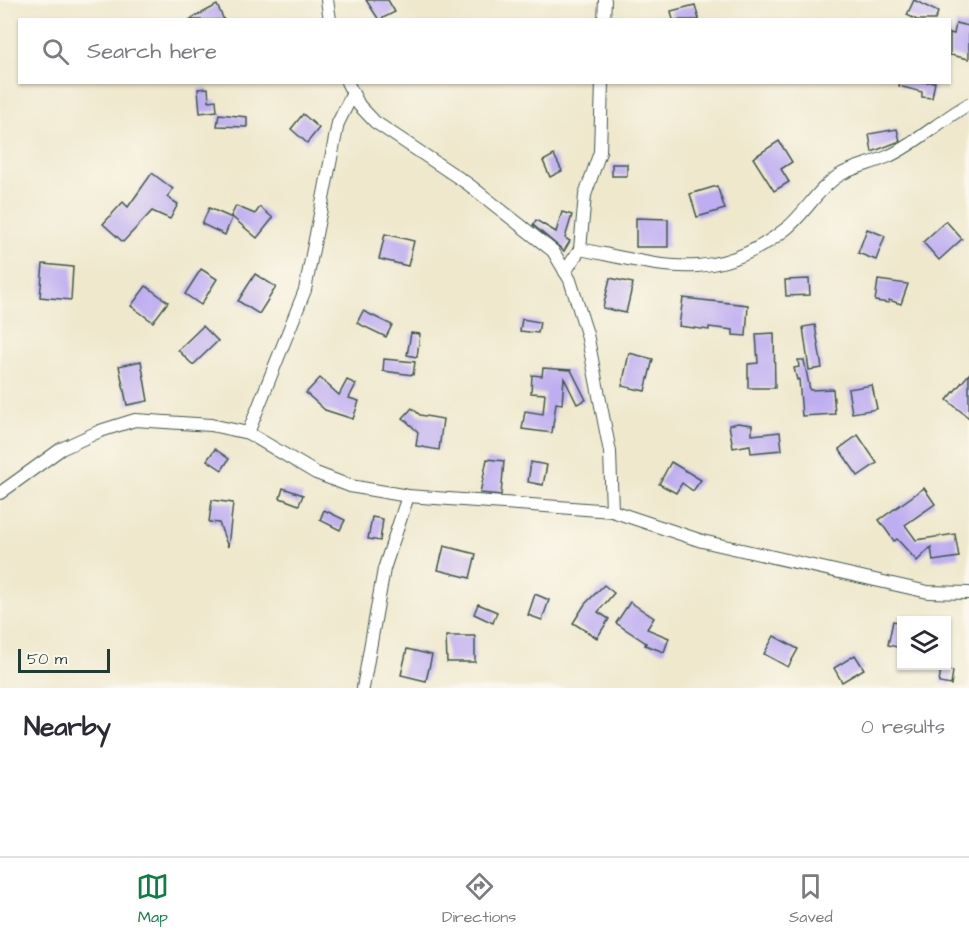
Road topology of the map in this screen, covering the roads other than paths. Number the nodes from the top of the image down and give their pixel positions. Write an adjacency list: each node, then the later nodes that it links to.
1 (327, 0): 3 (street)
2 (605, 0): 4 (street)
3 (330, 18)
4 (604, 18)
5 (348, 84): 7 (street)
6 (602, 84): 9 (street)
7 (352, 95): 10 (street); 11 (street)
8 (969, 104): 9 (street)
9 (580, 249): 10 (street)
10 (566, 272): 14 (street)
11 (248, 433): 12 (street); 13 (street)
12 (0, 493)
13 (408, 496): 14 (street); 16 (street)
14 (612, 511): 15 (street)
15 (969, 593)
16 (363, 688)

